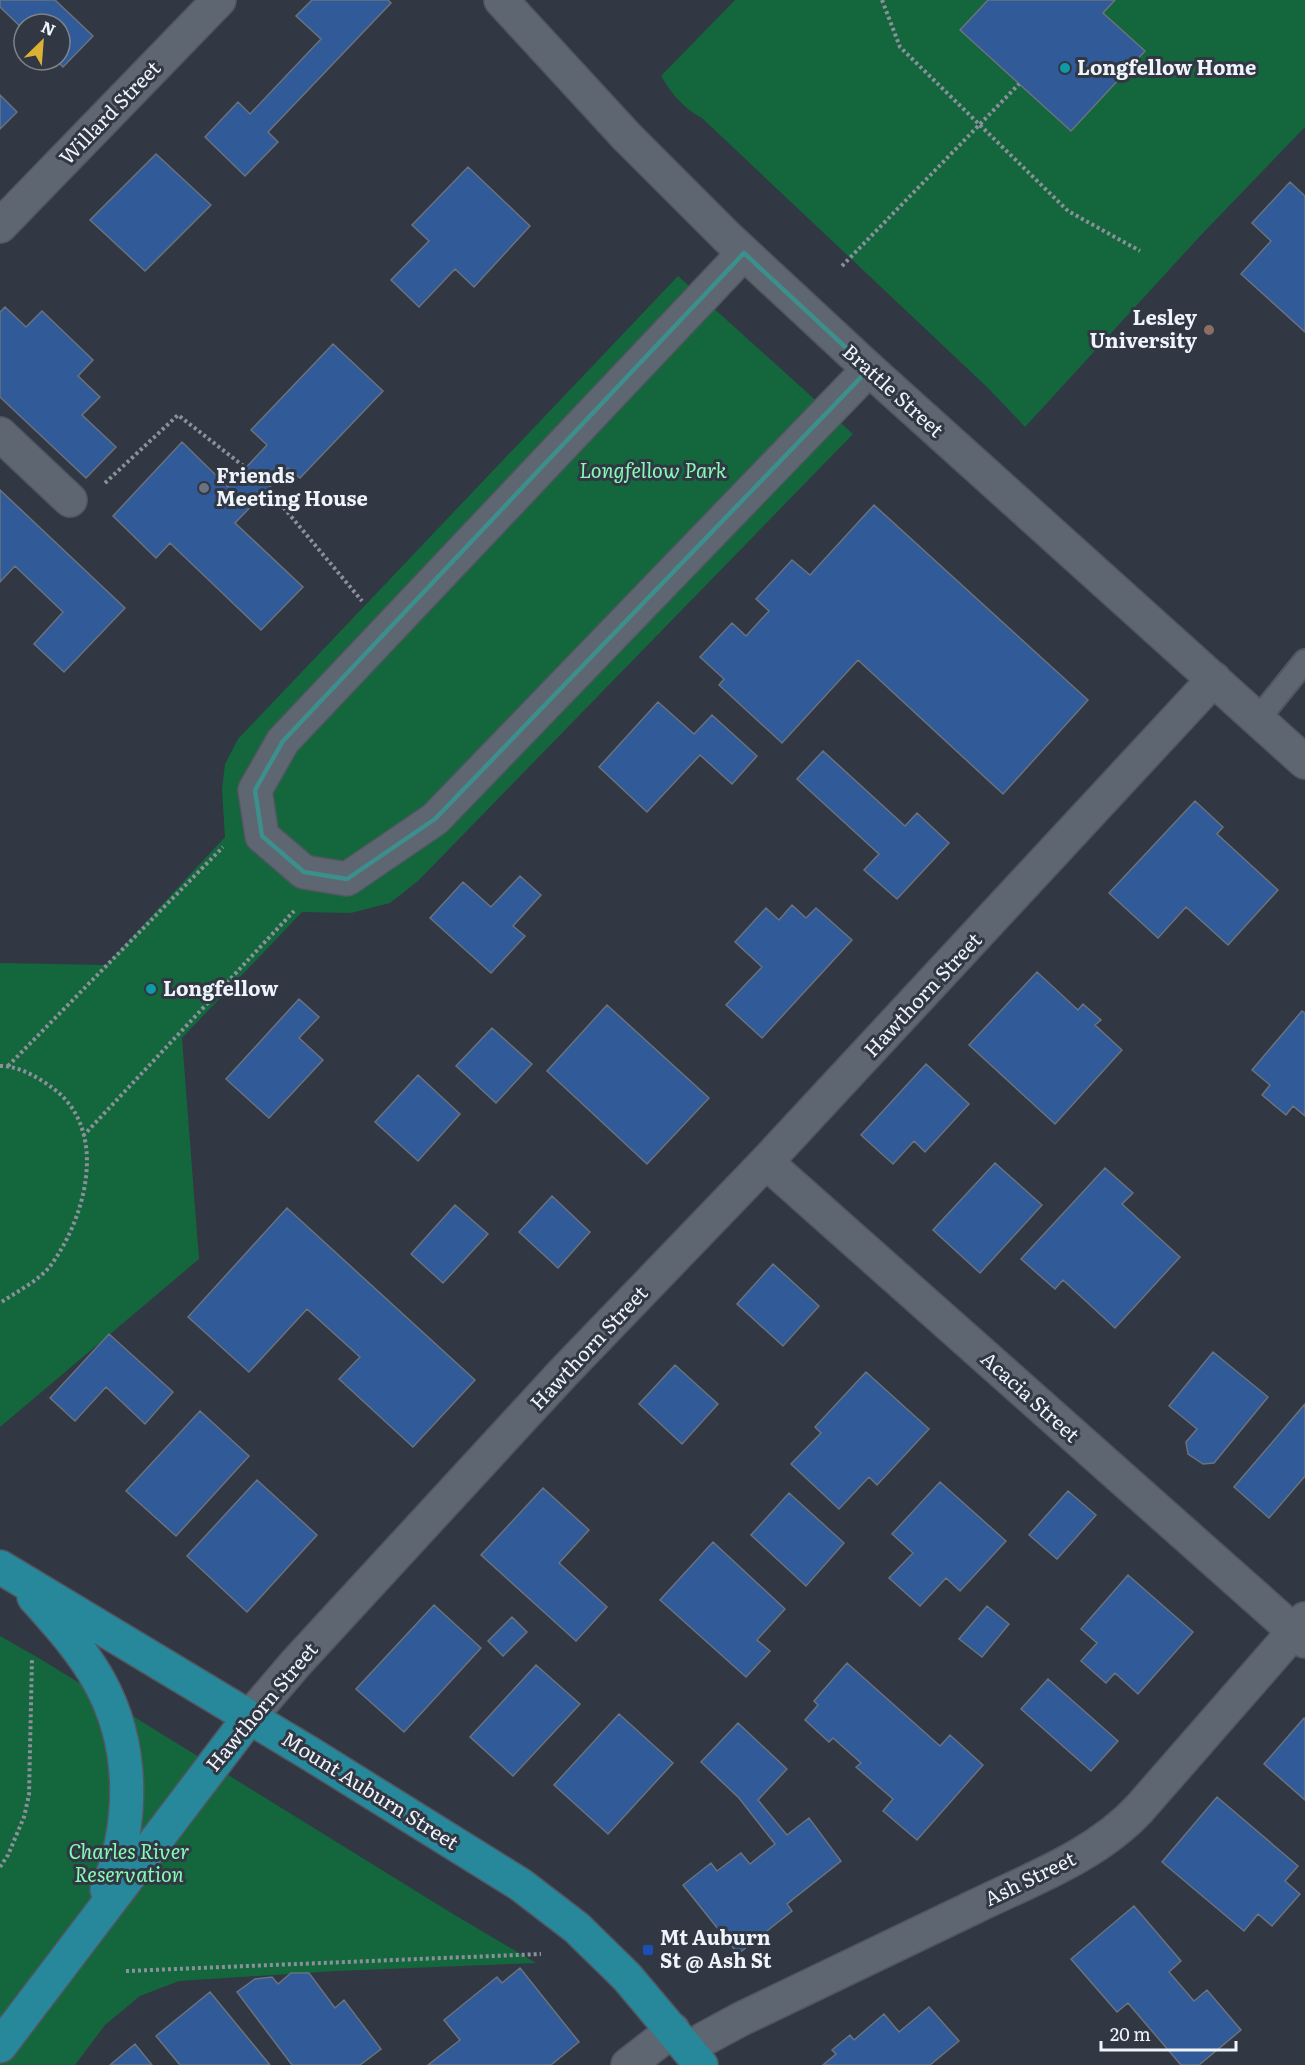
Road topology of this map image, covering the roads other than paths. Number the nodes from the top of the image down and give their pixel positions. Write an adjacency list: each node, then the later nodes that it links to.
1 (219, 0): 3 (street, Willard Street)
2 (501, 0): 4 (street, Brattle Street)
3 (0, 226)
4 (744, 253): 5 (street, Brattle Street); 5 (street)
5 (868, 369): 9 (street, Brattle Street)
6 (0, 434): 7 (street)
7 (70, 500)
8 (1305, 661): 10 (lane)
9 (1214, 680): 10 (street, Brattle Street); 12 (street, Hawthorn Street)
10 (1258, 719): 11 (street, Brattle Street)
11 (1305, 762)
12 (766, 1162): 14 (street, Acacia Street); 15 (street, Hawthorn Street)
13 (2, 1568): 15 (main road, Mount Auburn Street); 16 (main road)
14 (1301, 1630): 18 (street, Ash Street)
15 (249, 1718): 16 (main road, Hawthorn Street); 18 (main road, Mount Auburn Street)
16 (87, 1932): 17 (main road, Hawthorn Street)
17 (0, 2046)
18 (687, 2048): 19 (street, Ash Street)
19 (628, 2065)

